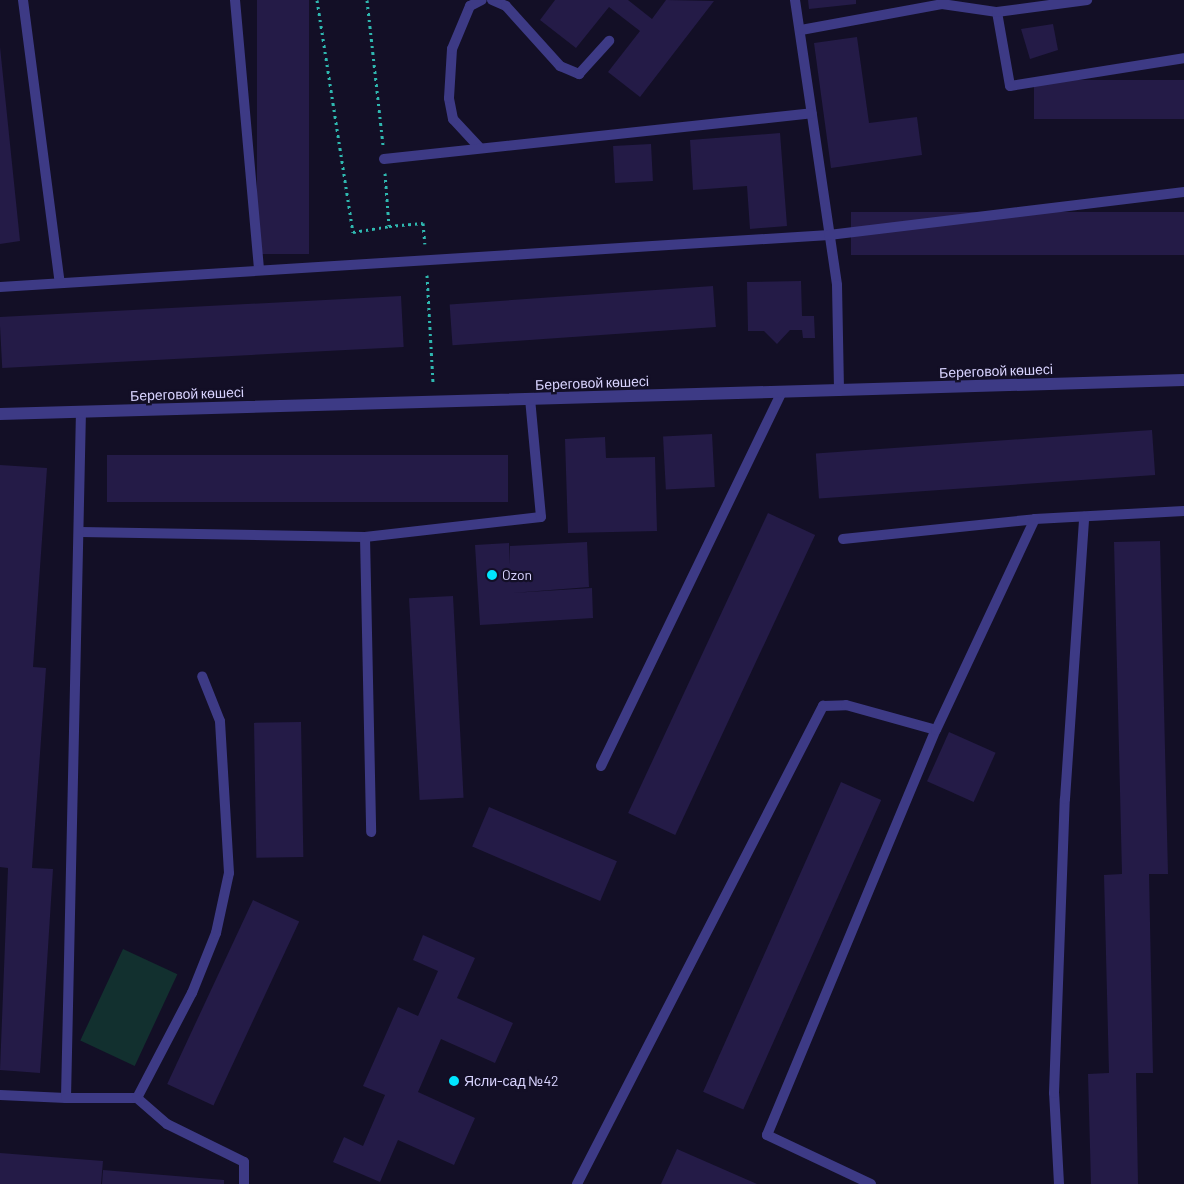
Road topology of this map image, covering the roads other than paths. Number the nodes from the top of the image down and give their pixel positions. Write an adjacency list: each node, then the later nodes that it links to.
1 (22, 0): 18 (lane)
2 (235, 0): 17 (lane)
3 (482, 0): 13 (lane)
4 (492, 0): 10 (lane)
5 (795, 0): 9 (lane)
6 (1087, 0): 8 (lane)
7 (941, 2): 8 (lane); 9 (lane)
8 (997, 12): 11 (lane)
9 (801, 30): 12 (lane)
10 (609, 41)
11 (1184, 58)
12 (812, 114): 13 (lane); 16 (lane)
13 (479, 148): 14 (lane)
14 (384, 159)
15 (1184, 192): 16 (lane)
16 (829, 235): 17 (lane); 21 (lane)
17 (259, 270): 18 (lane)
18 (60, 283): 19 (lane)
19 (0, 287)
20 (1184, 380): 21 (street, Береговой көшесі)
21 (839, 391): 22 (street, Береговой көшесі)
22 (782, 392): 23 (street, Береговой көшесі); 34 (lane)
23 (530, 399): 24 (street, Береговой көшесі); 30 (lane)
24 (80, 412): 25 (street, Береговой көшесі); 29 (lane)
25 (0, 414)
26 (1184, 511): 27 (lane)
27 (1084, 517): 28 (lane); 42 (lane)
28 (1035, 519): 31 (lane); 33 (lane)
29 (81, 532): 30 (lane); 37 (lane)
30 (365, 537): 35 (lane)
31 (842, 539)
32 (202, 676): 38 (lane)
33 (936, 730): 40 (lane); 41 (lane)
34 (601, 766)
35 (371, 832)
36 (0, 1095): 37 (lane)
37 (66, 1098): 38 (lane)
38 (137, 1098): 39 (lane)
39 (244, 1184)
40 (577, 1184)
41 (871, 1184)
42 (1059, 1184)

